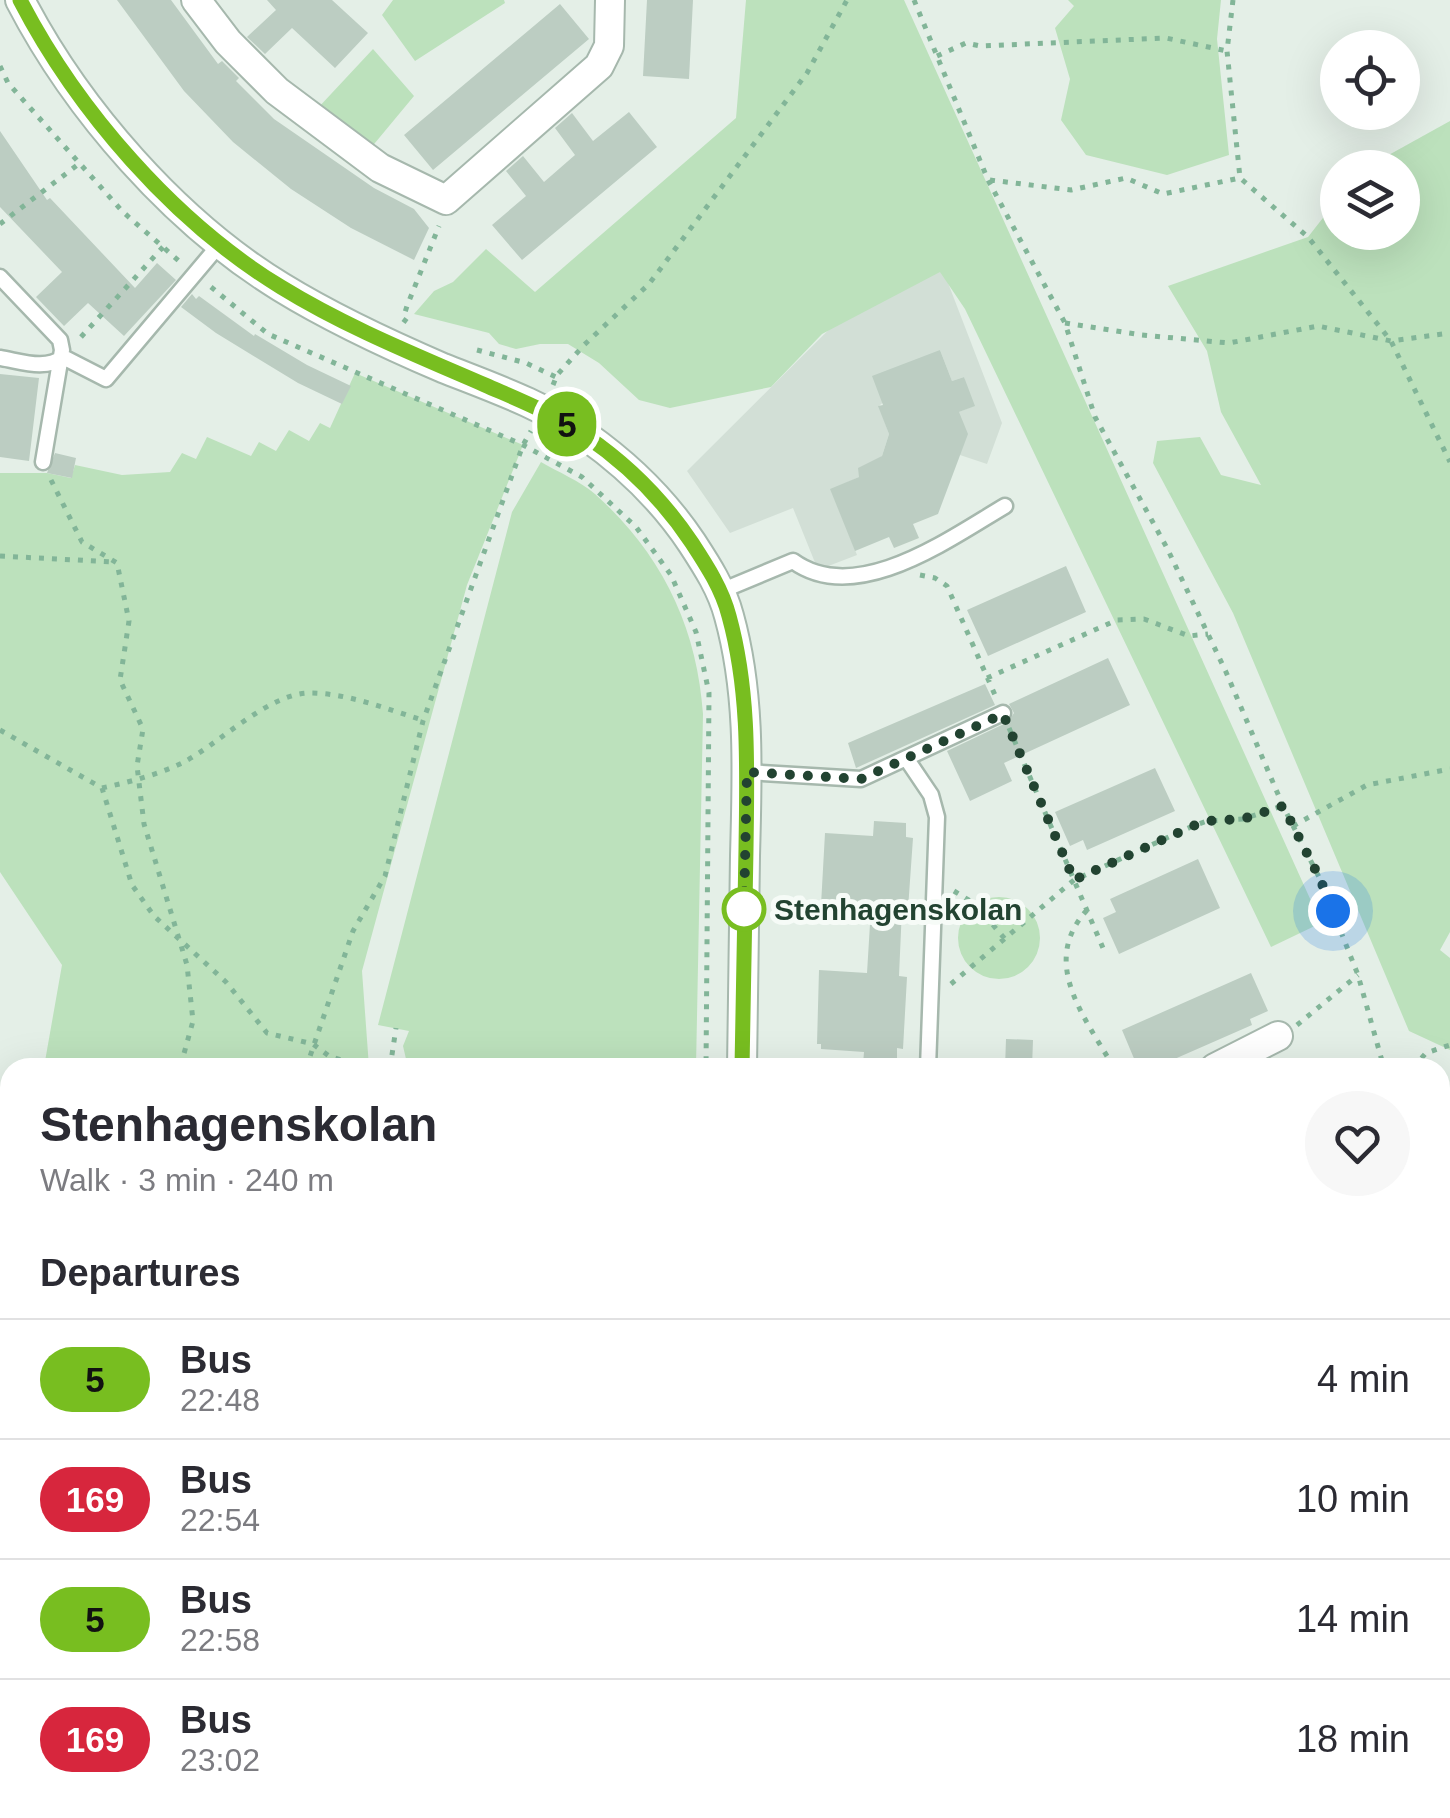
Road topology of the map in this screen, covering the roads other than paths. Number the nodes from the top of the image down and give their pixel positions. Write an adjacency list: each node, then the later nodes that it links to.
1 (20, 0): 4 (street)
2 (196, 0): 3 (street)
3 (610, 0)
4 (220, 244): 6 (lane); 10 (street)
5 (3, 284): 6 (lane)
6 (63, 357): 7 (lane); 8 (lane)
7 (0, 358)
8 (45, 468)
9 (1005, 506): 10 (lane)
10 (721, 591): 13 (street)
11 (1003, 714): 12 (lane)
12 (906, 758): 13 (lane); 16 (lane)
13 (747, 772): 15 (street)
14 (1278, 1036): 17 (street)
15 (742, 1058)
16 (928, 1058)
17 (1235, 1058)

